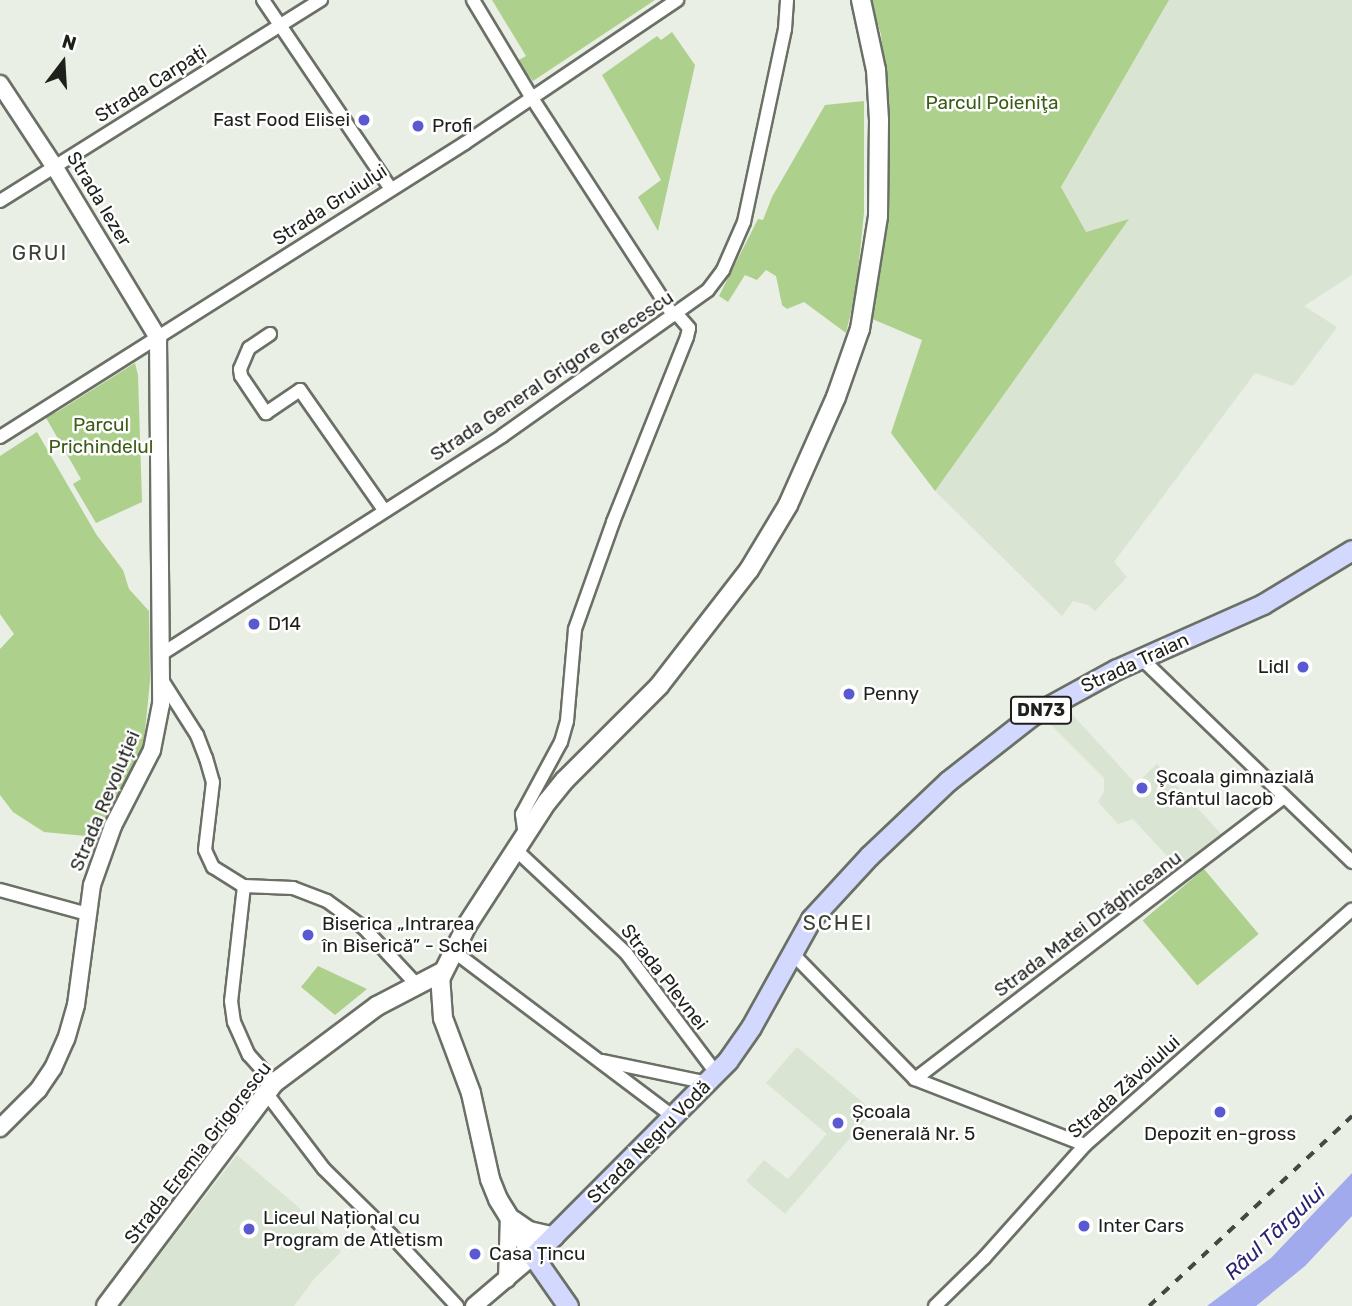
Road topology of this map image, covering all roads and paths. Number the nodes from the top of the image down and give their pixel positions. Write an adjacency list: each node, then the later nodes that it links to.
1 (263, 0): 7 (street)
2 (321, 0): 7 (street, Strada Carpați)
3 (472, 0): 9 (street)
4 (677, 0): 9 (street, Strada Gruiului)
5 (787, 0): 13 (street, Strada General Grigore Grecescu)
6 (861, 0): 23 (main road)
7 (280, 27): 10 (street, Strada Carpați); 11 (street)
8 (0, 84): 10 (street, Strada Iezer)
9 (532, 98): 11 (street, Strada Gruiului); 13 (street)
10 (54, 166): 12 (street, Strada Carpați); 15 (street, Strada Iezer)
11 (391, 189): 15 (street, Strada Gruiului)
12 (0, 201)
13 (675, 314): 17 (street, Strada General Grigore Grecescu); 23 (street)
14 (270, 334): 17 (street)
15 (158, 338): 16 (street, Strada Gruiului); 19 (street, Strada Revoluției)
16 (0, 437)
17 (384, 510): 19 (street, Strada General Grigore Grecescu)
18 (1352, 550): 20 (main road, Strada Traian / DN73)
19 (160, 655): 21 (street, Strada Revoluției)
20 (1142, 659): 22 (street); 30 (main road, Strada Traian / DN73)
21 (160, 676): 25 (street); 28 (street, Strada Revoluției)
22 (1283, 798): 24 (street); 35 (street, Strada Matei Drăghiceanu)
23 (520, 843): 29 (main road); 34 (street, Strada Plevnei)
24 (1352, 862)
25 (244, 886): 32 (street); 36 (street)
26 (0, 890): 28 (street)
27 (1352, 910): 39 (street, Strada Zăvoiului)
28 (88, 914): 38 (street, Strada Revoluției)
29 (452, 950): 31 (main road); 33 (street)
30 (790, 952): 34 (main road, Strada Negru Vodă / DN73); 35 (street)
31 (442, 972): 32 (main road, Strada Eremia Grigorescu); 40 (main road)
32 (417, 985): 36 (main road, Strada Eremia Grigorescu)
33 (600, 1061): 34 (street); 37 (street)
34 (713, 1078): 37 (main road, Strada Negru Vodă / DN73)
35 (915, 1079): 39 (street)
36 (270, 1089): 45 (main road, Strada Eremia Grigorescu); 46 (street)
37 (674, 1117): 41 (main road, Strada Negru Vodă / DN73)
38 (0, 1128)
39 (1085, 1145): 49 (street, Strada Zăvoiului)
40 (509, 1217): 41 (main road); 42 (main road); 43 (street)
41 (557, 1234): 42 (main road, Strada Negru Vodă / DN73); 44 (main road)
42 (533, 1256): 43 (street, Strada Negru Vodă / DN73); 44 (main road)
43 (508, 1279): 47 (street, Strada Negru Vodă / DN73)
44 (556, 1290): 48 (main road)
45 (106, 1306)
46 (457, 1306)
47 (474, 1306)
48 (568, 1306)
49 (935, 1306)

